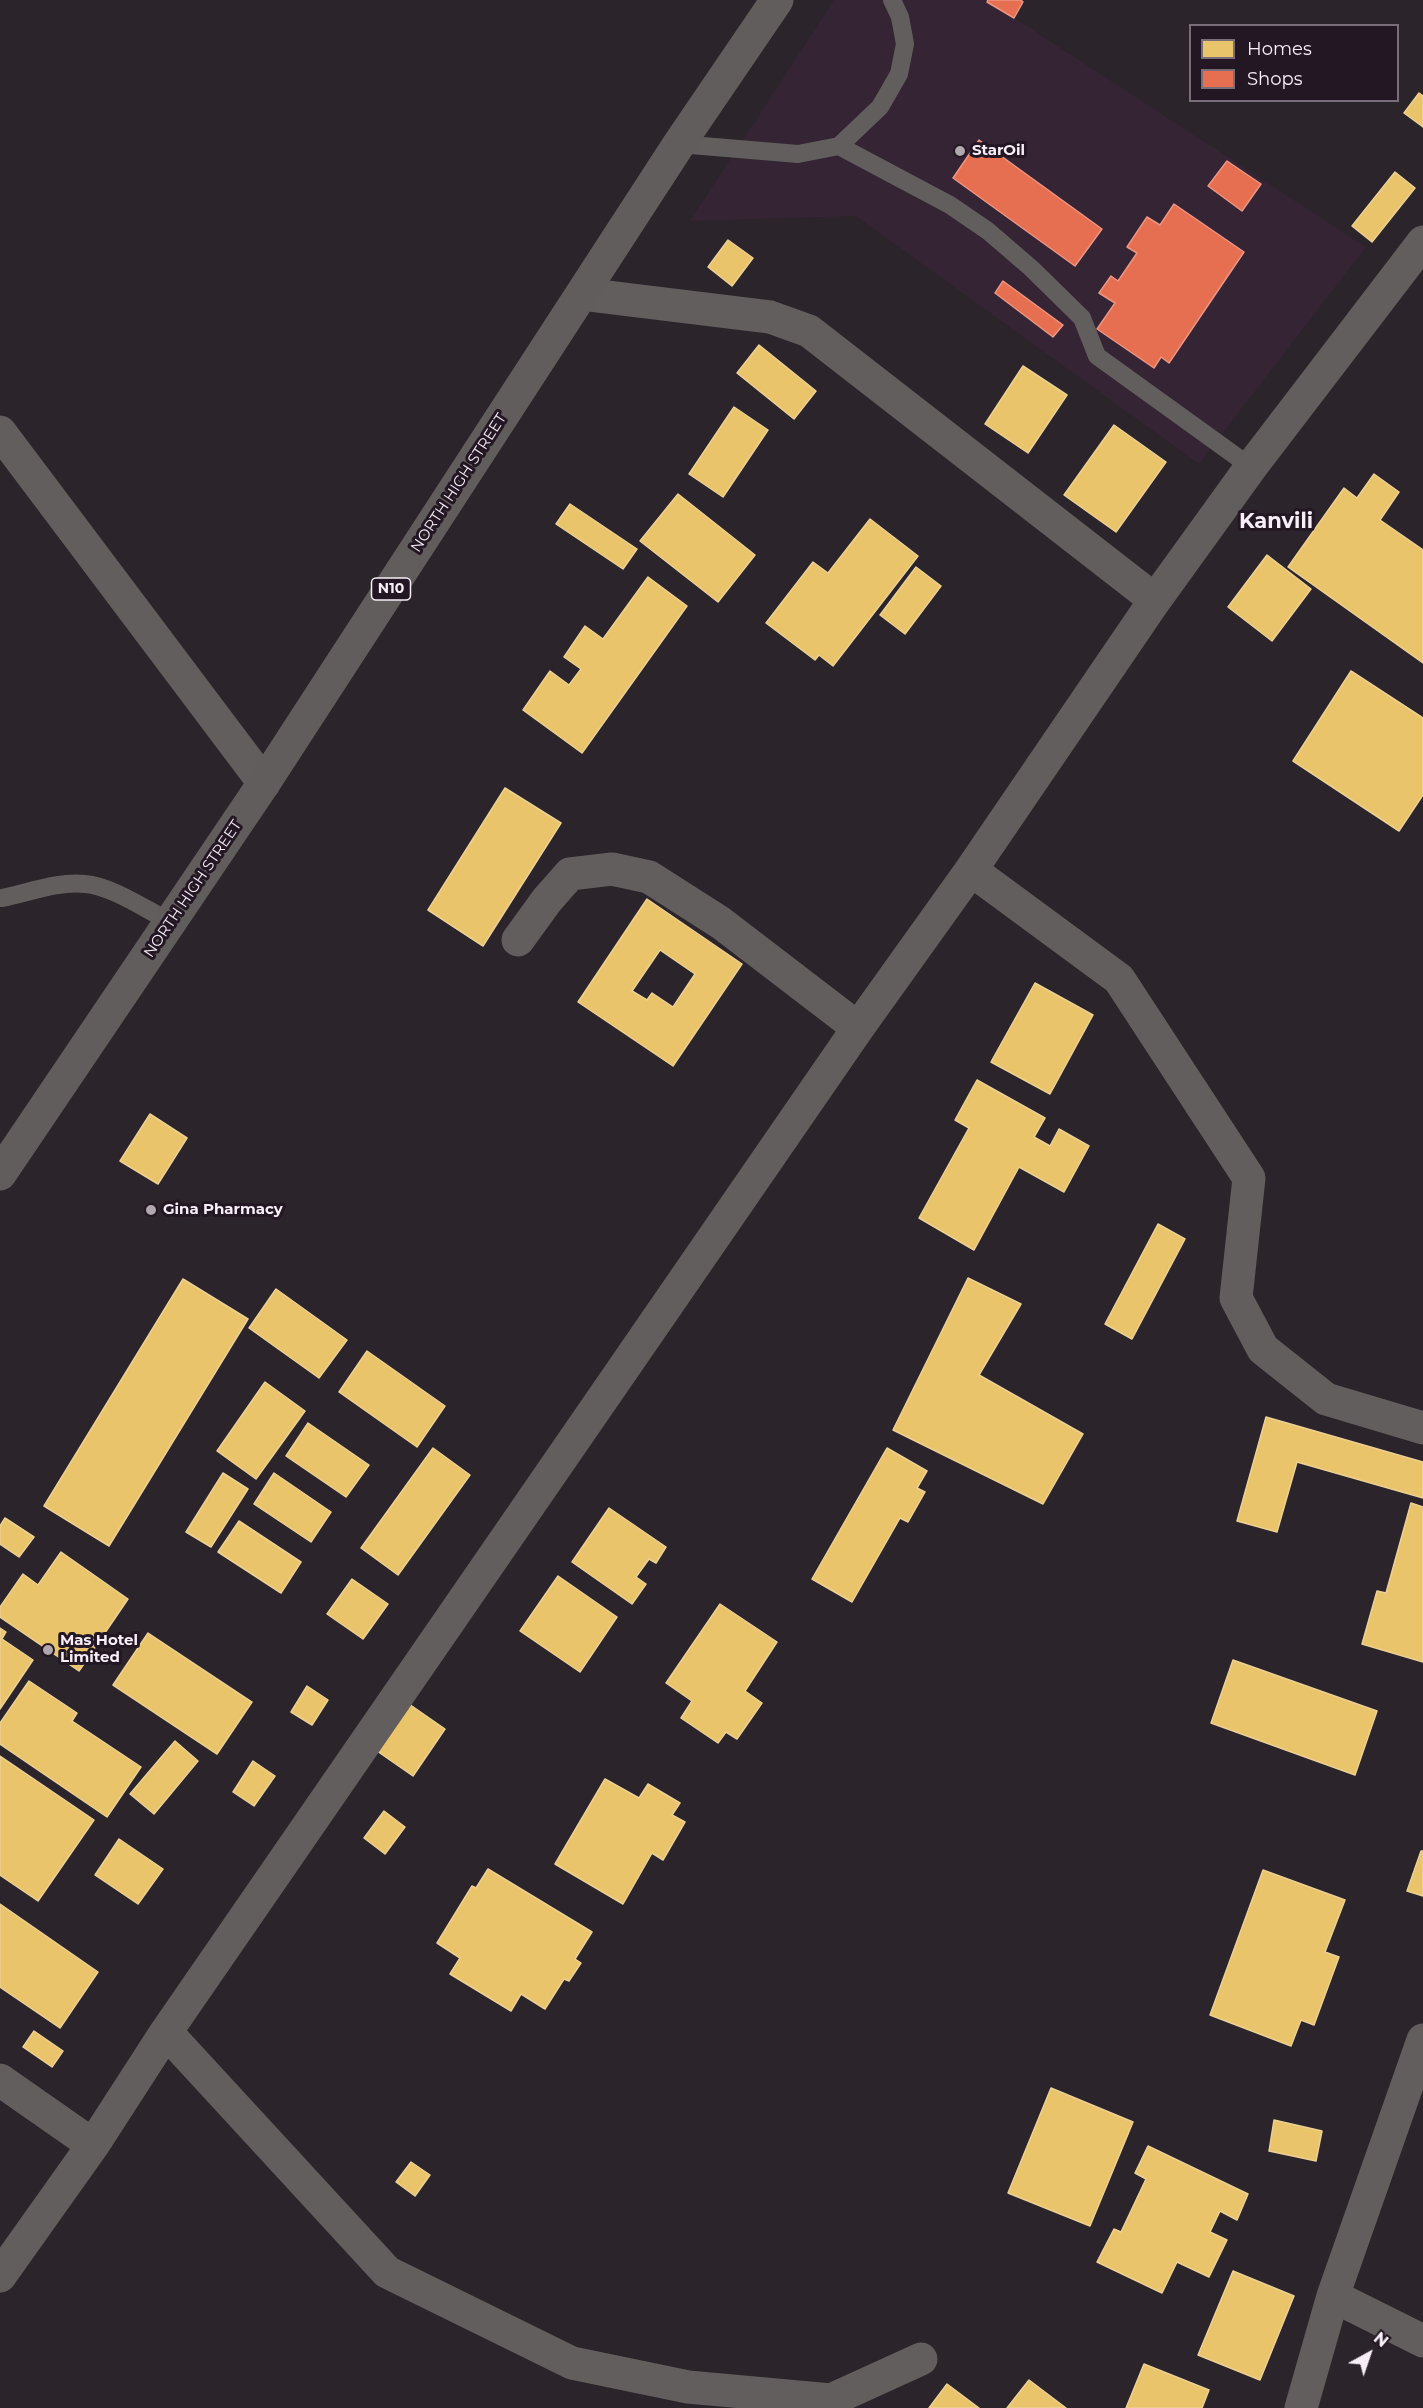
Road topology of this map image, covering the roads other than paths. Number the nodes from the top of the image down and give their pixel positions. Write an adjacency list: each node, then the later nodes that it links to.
1 (777, 0): 3 (highway, NORTH HIGH STREET / N10)
2 (892, 0): 4 (lane)
3 (680, 144): 4 (lane); 6 (highway, NORTH HIGH STREET / N10)
4 (839, 146): 8 (lane)
5 (1423, 242): 8 (street)
6 (582, 294): 9 (street); 10 (highway, NORTH HIGH STREET / N10)
7 (0, 432): 10 (street)
8 (1251, 467): 9 (street)
9 (1155, 600): 11 (street)
10 (264, 783): 13 (highway, NORTH HIGH STREET / N10)
11 (971, 870): 15 (street); 17 (street)
12 (2, 898): 13 (lane)
13 (171, 922): 16 (highway, NORTH HIGH STREET / N10)
14 (518, 940): 15 (street)
15 (858, 1028): 18 (street)
16 (0, 1174)
17 (1423, 1428)
18 (166, 2032): 21 (street); 25 (street)
19 (1423, 2040): 23 (street)
20 (0, 2080): 21 (street)
21 (93, 2145): 22 (street)
22 (0, 2276)
23 (1333, 2296): 24 (street); 26 (street)
24 (1423, 2342)
25 (921, 2359)
26 (1301, 2408)

